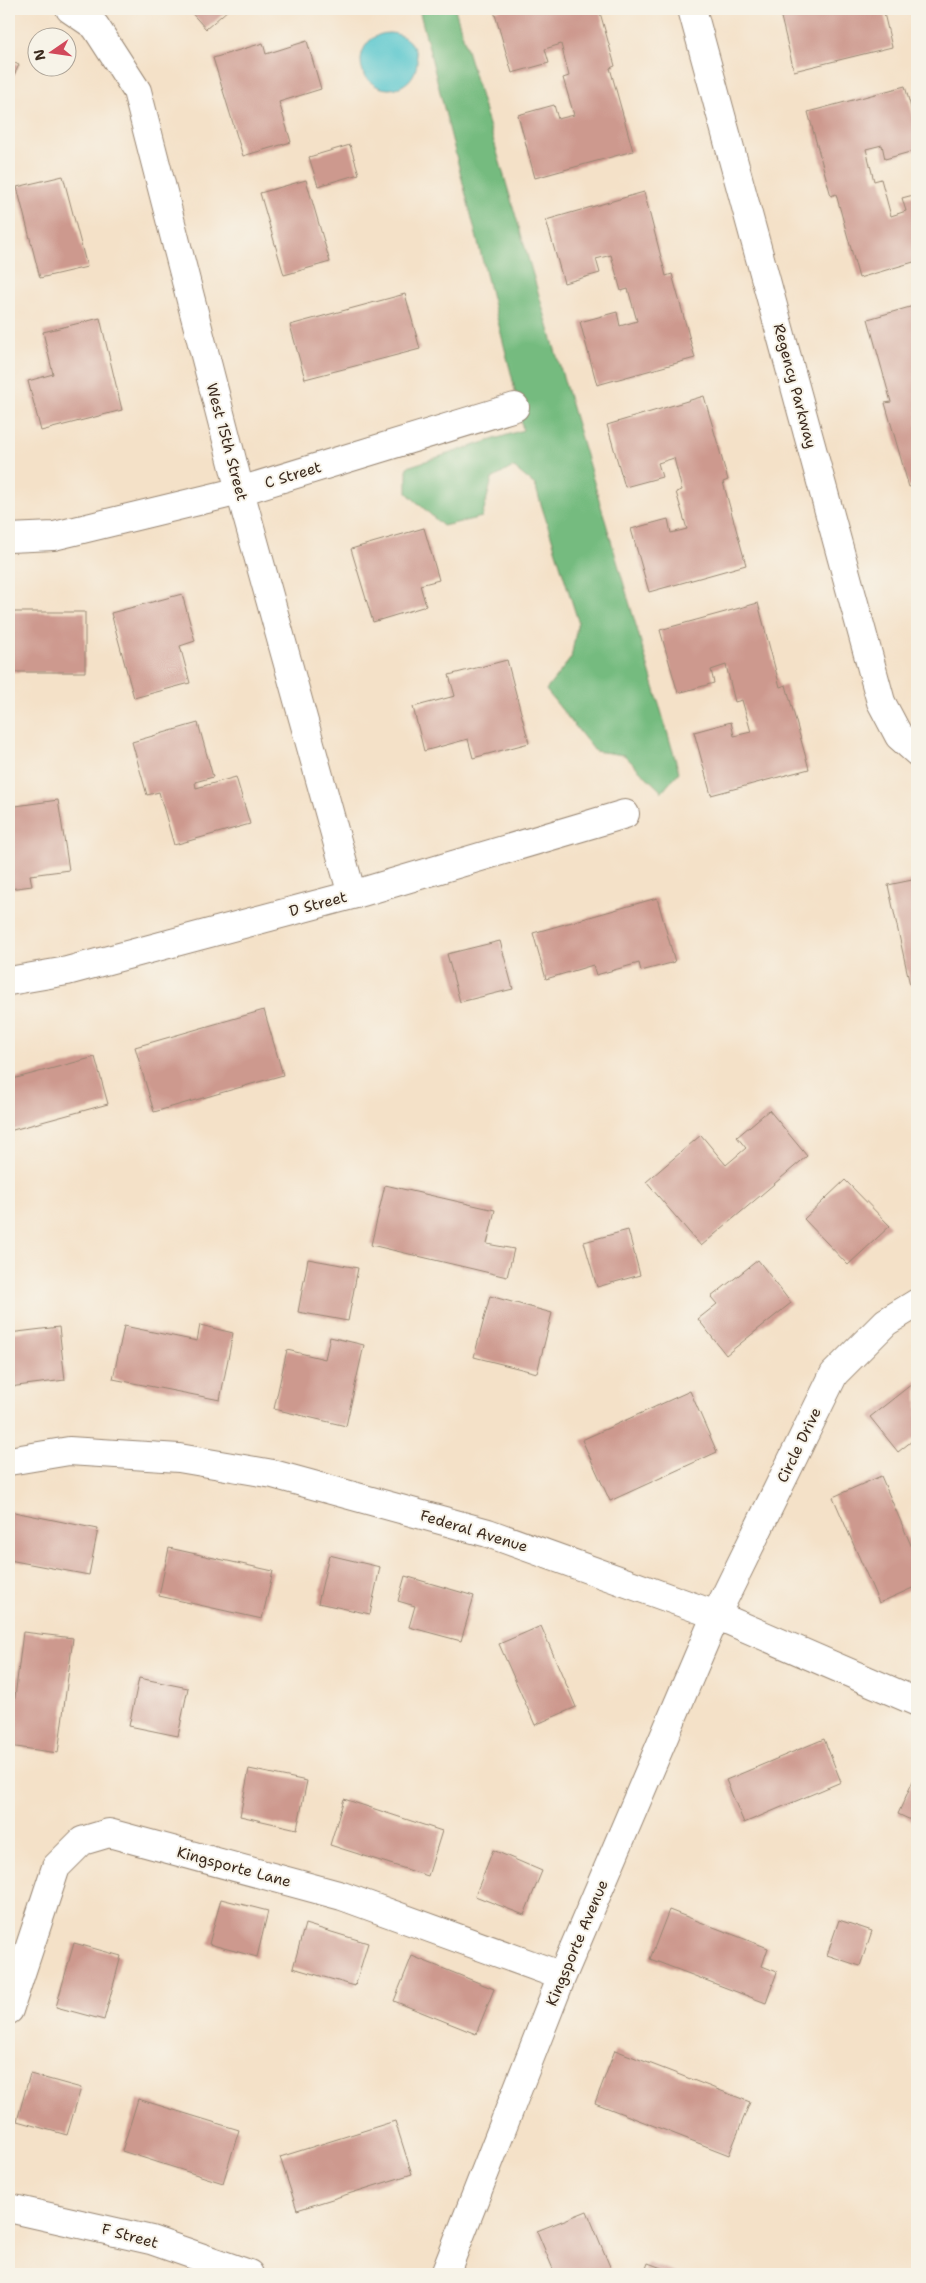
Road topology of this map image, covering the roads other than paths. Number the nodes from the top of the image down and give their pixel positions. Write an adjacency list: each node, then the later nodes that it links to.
1 (70, 9): 4 (street, West 15th Street)
2 (692, 9): 6 (street, Regency Parkway)
3 (515, 407): 4 (street, C Street)
4 (240, 491): 5 (street, C Street); 8 (street, West 15th Street)
5 (9, 538)
6 (917, 752)
7 (625, 814): 8 (street, D Street)
8 (352, 895): 9 (street, D Street)
9 (9, 981)
10 (917, 1303): 12 (street, Circle Drive)
11 (9, 1461): 12 (street, Federal Avenue)
12 (716, 1615): 13 (street, Federal Avenue); 14 (street, Kingsporte Avenue)
13 (917, 1702)
14 (562, 1976): 15 (street, Kingsporte Lane); 18 (street, Kingsporte Avenue)
15 (9, 2010)
16 (9, 2208): 17 (street, F Street)
17 (249, 2274)
18 (445, 2274)

